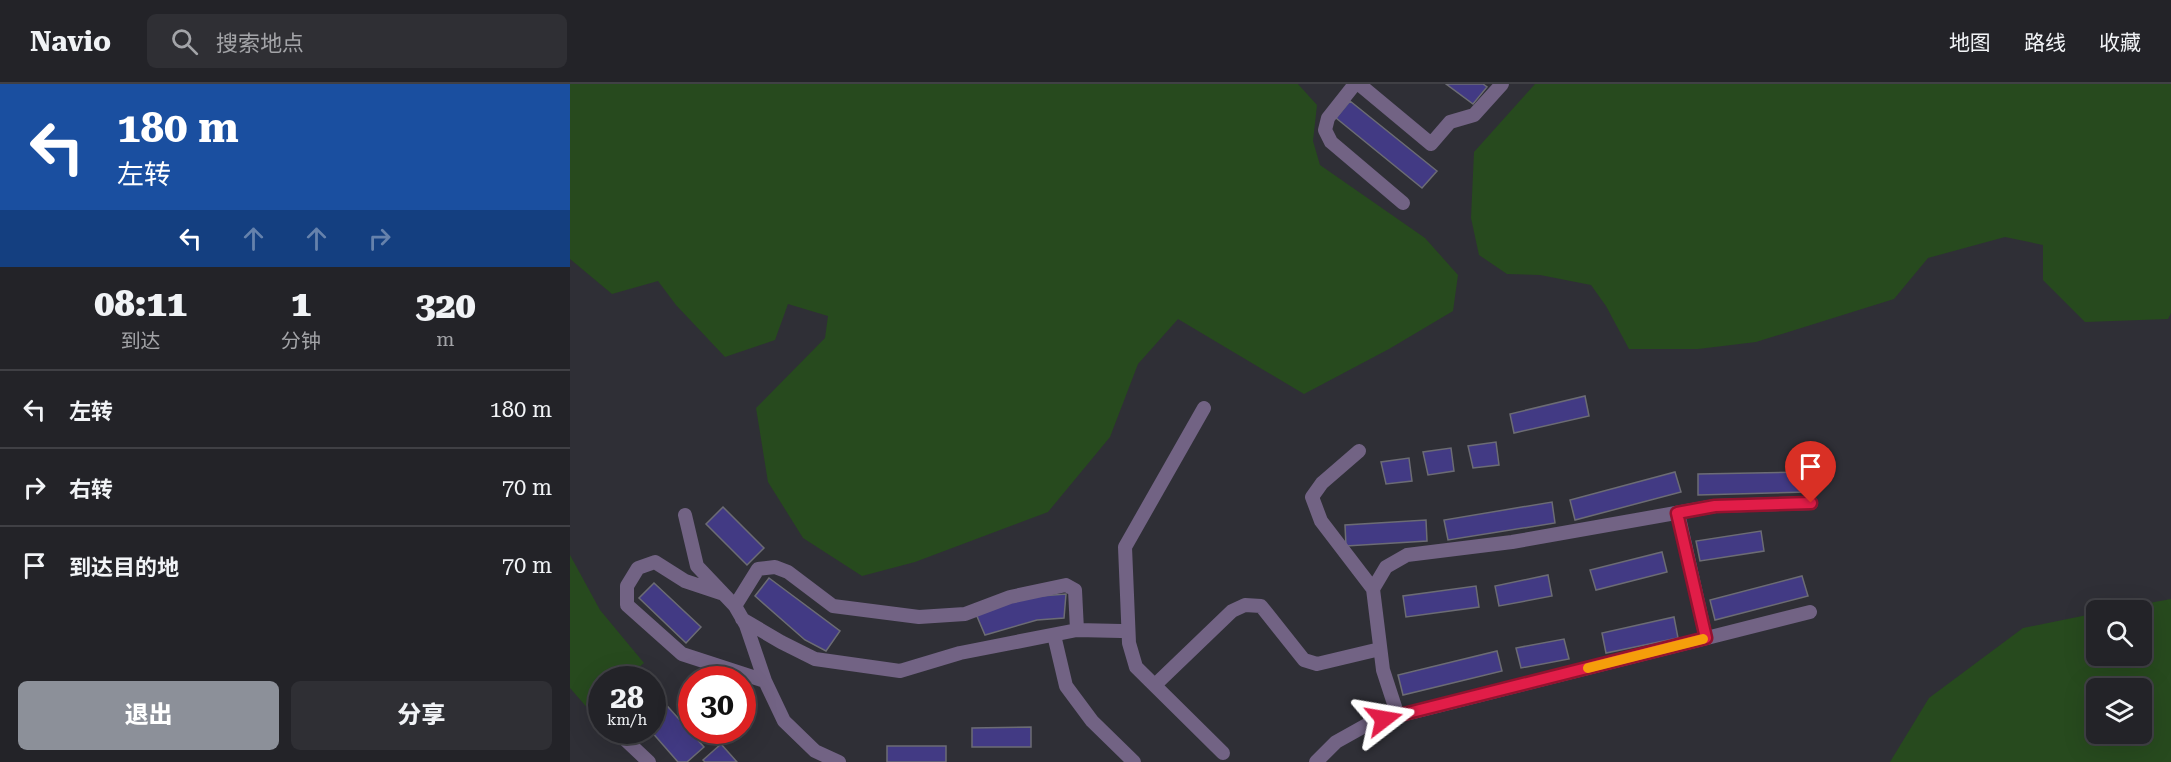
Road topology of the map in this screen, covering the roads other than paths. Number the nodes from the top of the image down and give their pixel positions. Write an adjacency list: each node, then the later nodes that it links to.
1 (1357, 84): 2 (street); 3 (street)
2 (1502, 84)
3 (1403, 203)
4 (1203, 408): 20 (street)
5 (1359, 451): 9 (street)
6 (1811, 503): 7 (street)
7 (1677, 513): 9 (street); 17 (street)
8 (685, 515): 10 (street)
9 (1372, 589): 18 (street)
10 (724, 594): 11 (street); 19 (street)
11 (735, 606): 13 (street); 14 (street)
12 (1810, 612): 17 (street)
13 (742, 619): 16 (street); 19 (street)
14 (1077, 630): 15 (street); 16 (street)
15 (1121, 631)
16 (1054, 635): 26 (street)
17 (1706, 638): 21 (street)
18 (1380, 649): 20 (street); 21 (street)
19 (765, 681): 25 (street)
20 (1155, 685): 22 (street)
21 (1398, 716): 27 (street)
22 (1223, 753)
23 (631, 756): 24 (street)
24 (649, 762)
25 (839, 762)
26 (1134, 762)
27 (1316, 762)

